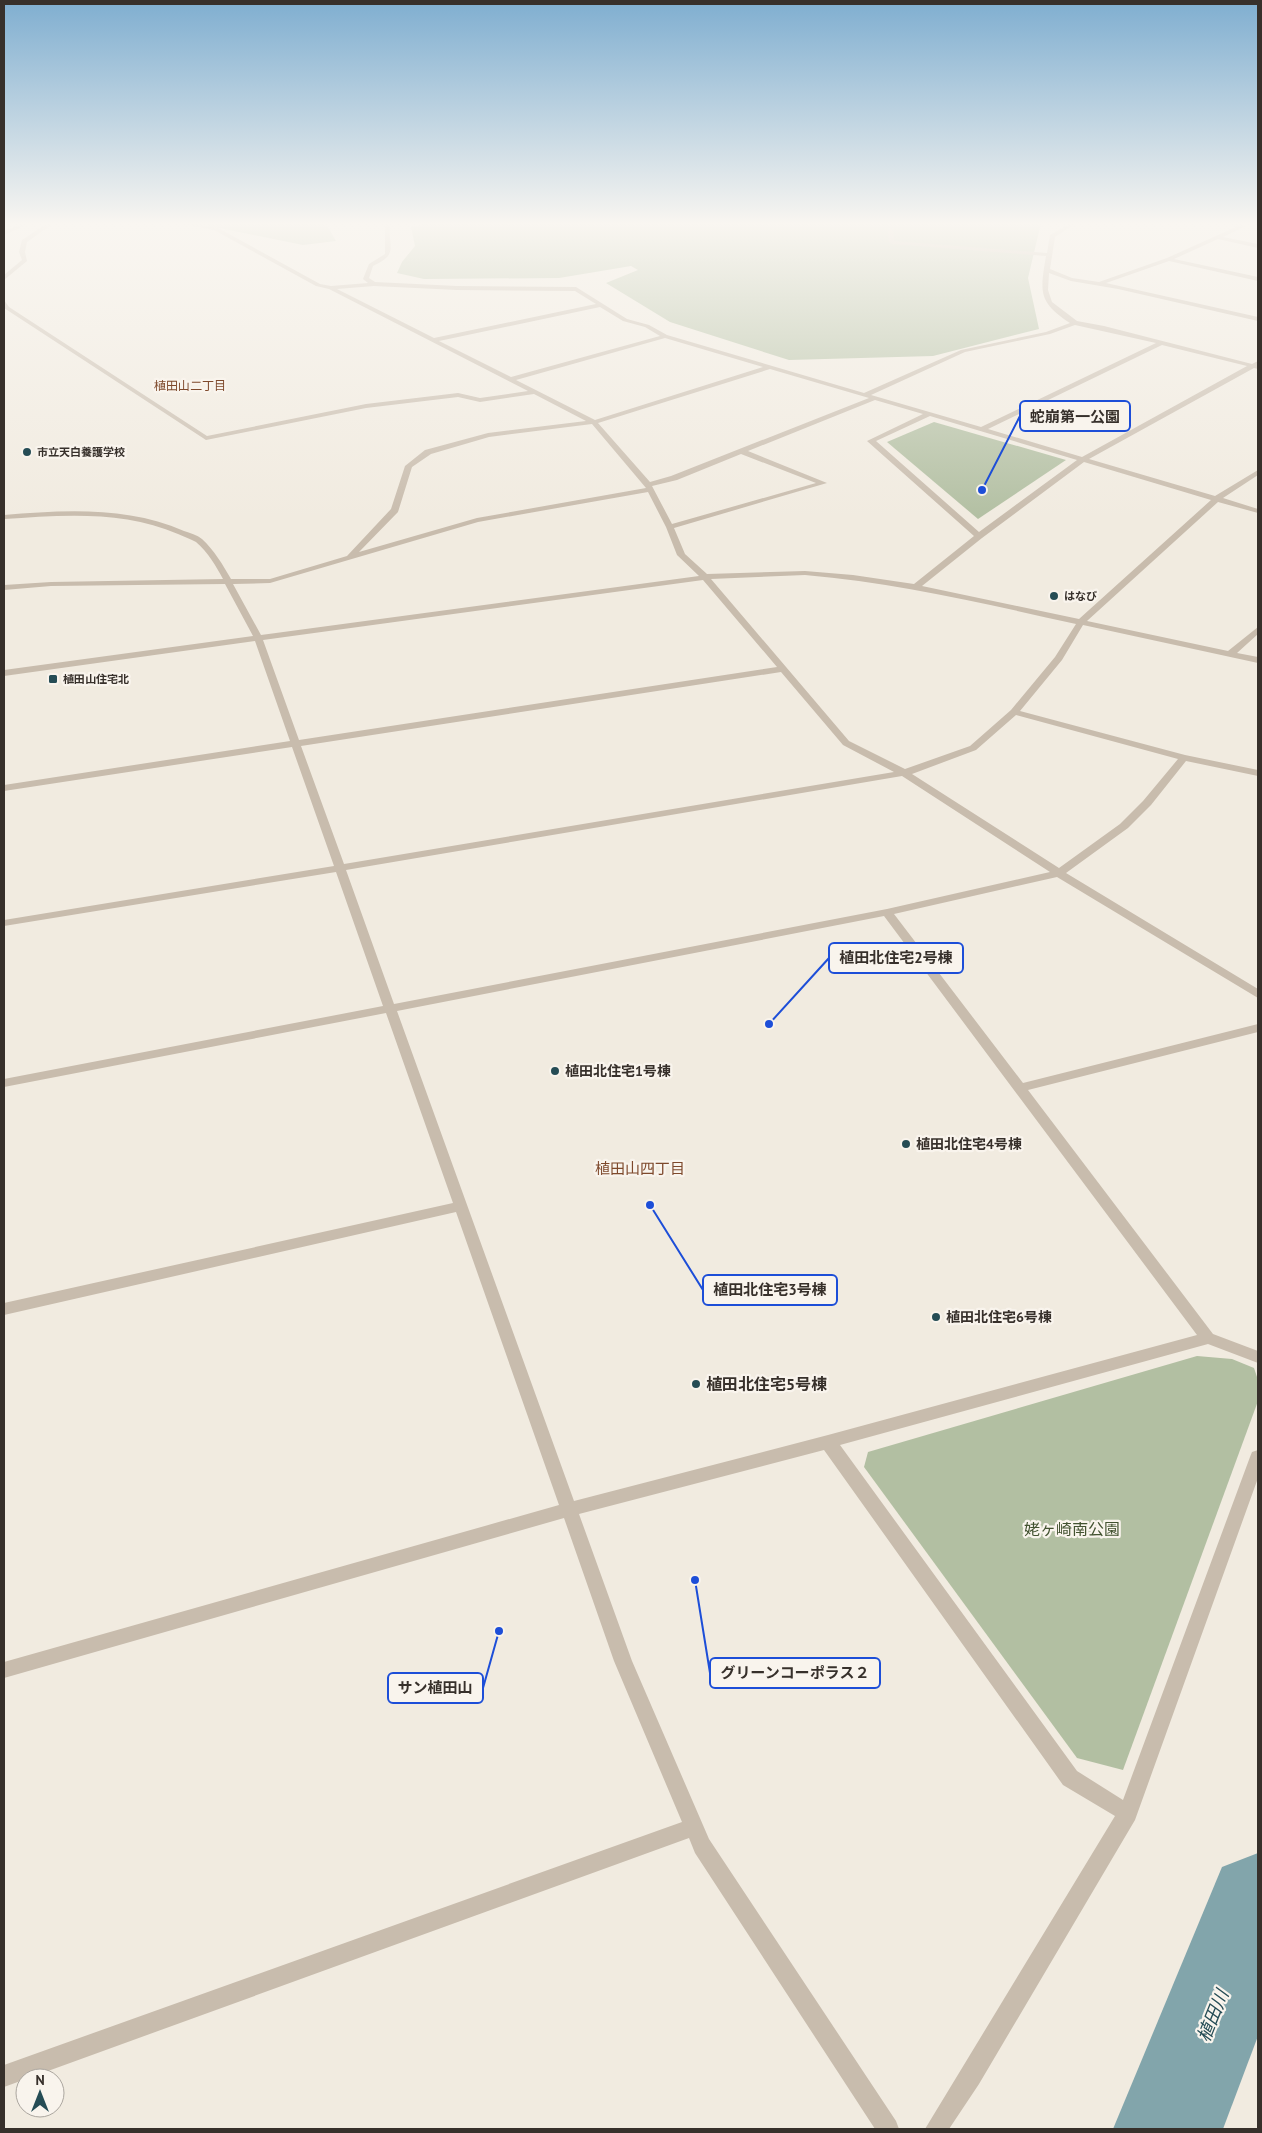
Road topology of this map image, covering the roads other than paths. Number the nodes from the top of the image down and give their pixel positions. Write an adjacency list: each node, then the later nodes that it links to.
1 (28, 322): 12 (street)
2 (397, 322): 7 (street)
3 (522, 322): 7 (street)
4 (631, 322): 6 (street)
5 (1075, 323): 8 (street); 13 (street)
6 (665, 336): 10 (street); 11 (street)
7 (434, 340): 11 (street)
8 (1161, 343): 9 (street); 17 (street)
9 (1257, 365): 19 (street)
10 (770, 367): 13 (street); 16 (street)
11 (511, 379): 12 (street)
12 (536, 392): 16 (street)
13 (865, 395): 14 (street)
14 (875, 398): 15 (street); 18 (street)
15 (930, 414): 17 (street); 26 (street)
16 (594, 422): 21 (street); 27 (street)
17 (982, 429): 19 (street)
18 (742, 451): 21 (street); 25 (street)
19 (1083, 459): 22 (street); 26 (street)
20 (1258, 472): 22 (street)
21 (649, 487): 25 (street); 27 (street)
22 (1216, 499): 23 (street); 32 (street)
23 (1258, 511)
24 (4, 517): 29 (street)
25 (670, 527): 28 (street)
26 (979, 536): 31 (street)
27 (351, 556): 29 (street)
28 (704, 577): 31 (street); 34 (street); 37 (street)
29 (227, 582): 30 (street); 34 (street)
30 (4, 588)
31 (916, 588): 32 (street)
32 (1081, 622): 35 (street); 39 (street)
33 (1258, 630): 35 (street)
34 (258, 638): 38 (street); 40 (street)
35 (1230, 654): 36 (street)
36 (1258, 660)
37 (783, 669): 40 (street); 42 (street)
38 (4, 673)
39 (1014, 712): 41 (street); 42 (street)
40 (296, 743): 44 (street); 45 (street)
41 (1184, 758): 43 (street); 46 (street)
42 (904, 773): 45 (street); 46 (street)
43 (1258, 773)
44 (4, 788)
45 (341, 868): 48 (street); 50 (street)
46 (1059, 873): 47 (street); 49 (street)
47 (887, 912): 50 (street); 53 (street)
48 (4, 923)
49 (1258, 994)
50 (390, 1007): 52 (street); 54 (street)
51 (1258, 1028): 53 (street)
52 (4, 1083)
53 (1019, 1088): 56 (street)
54 (461, 1206): 55 (street); 60 (street)
55 (4, 1309)
56 (1208, 1338): 57 (street); 58 (street)
57 (1258, 1356)
58 (828, 1442): 60 (street); 62 (street)
59 (1258, 1457): 62 (street)
60 (570, 1509): 61 (street); 63 (street)
61 (4, 1670)
62 (1128, 1813): 66 (street)
63 (694, 1827): 64 (street); 65 (street)
64 (4, 2076)
65 (888, 2129)
66 (936, 2129)

